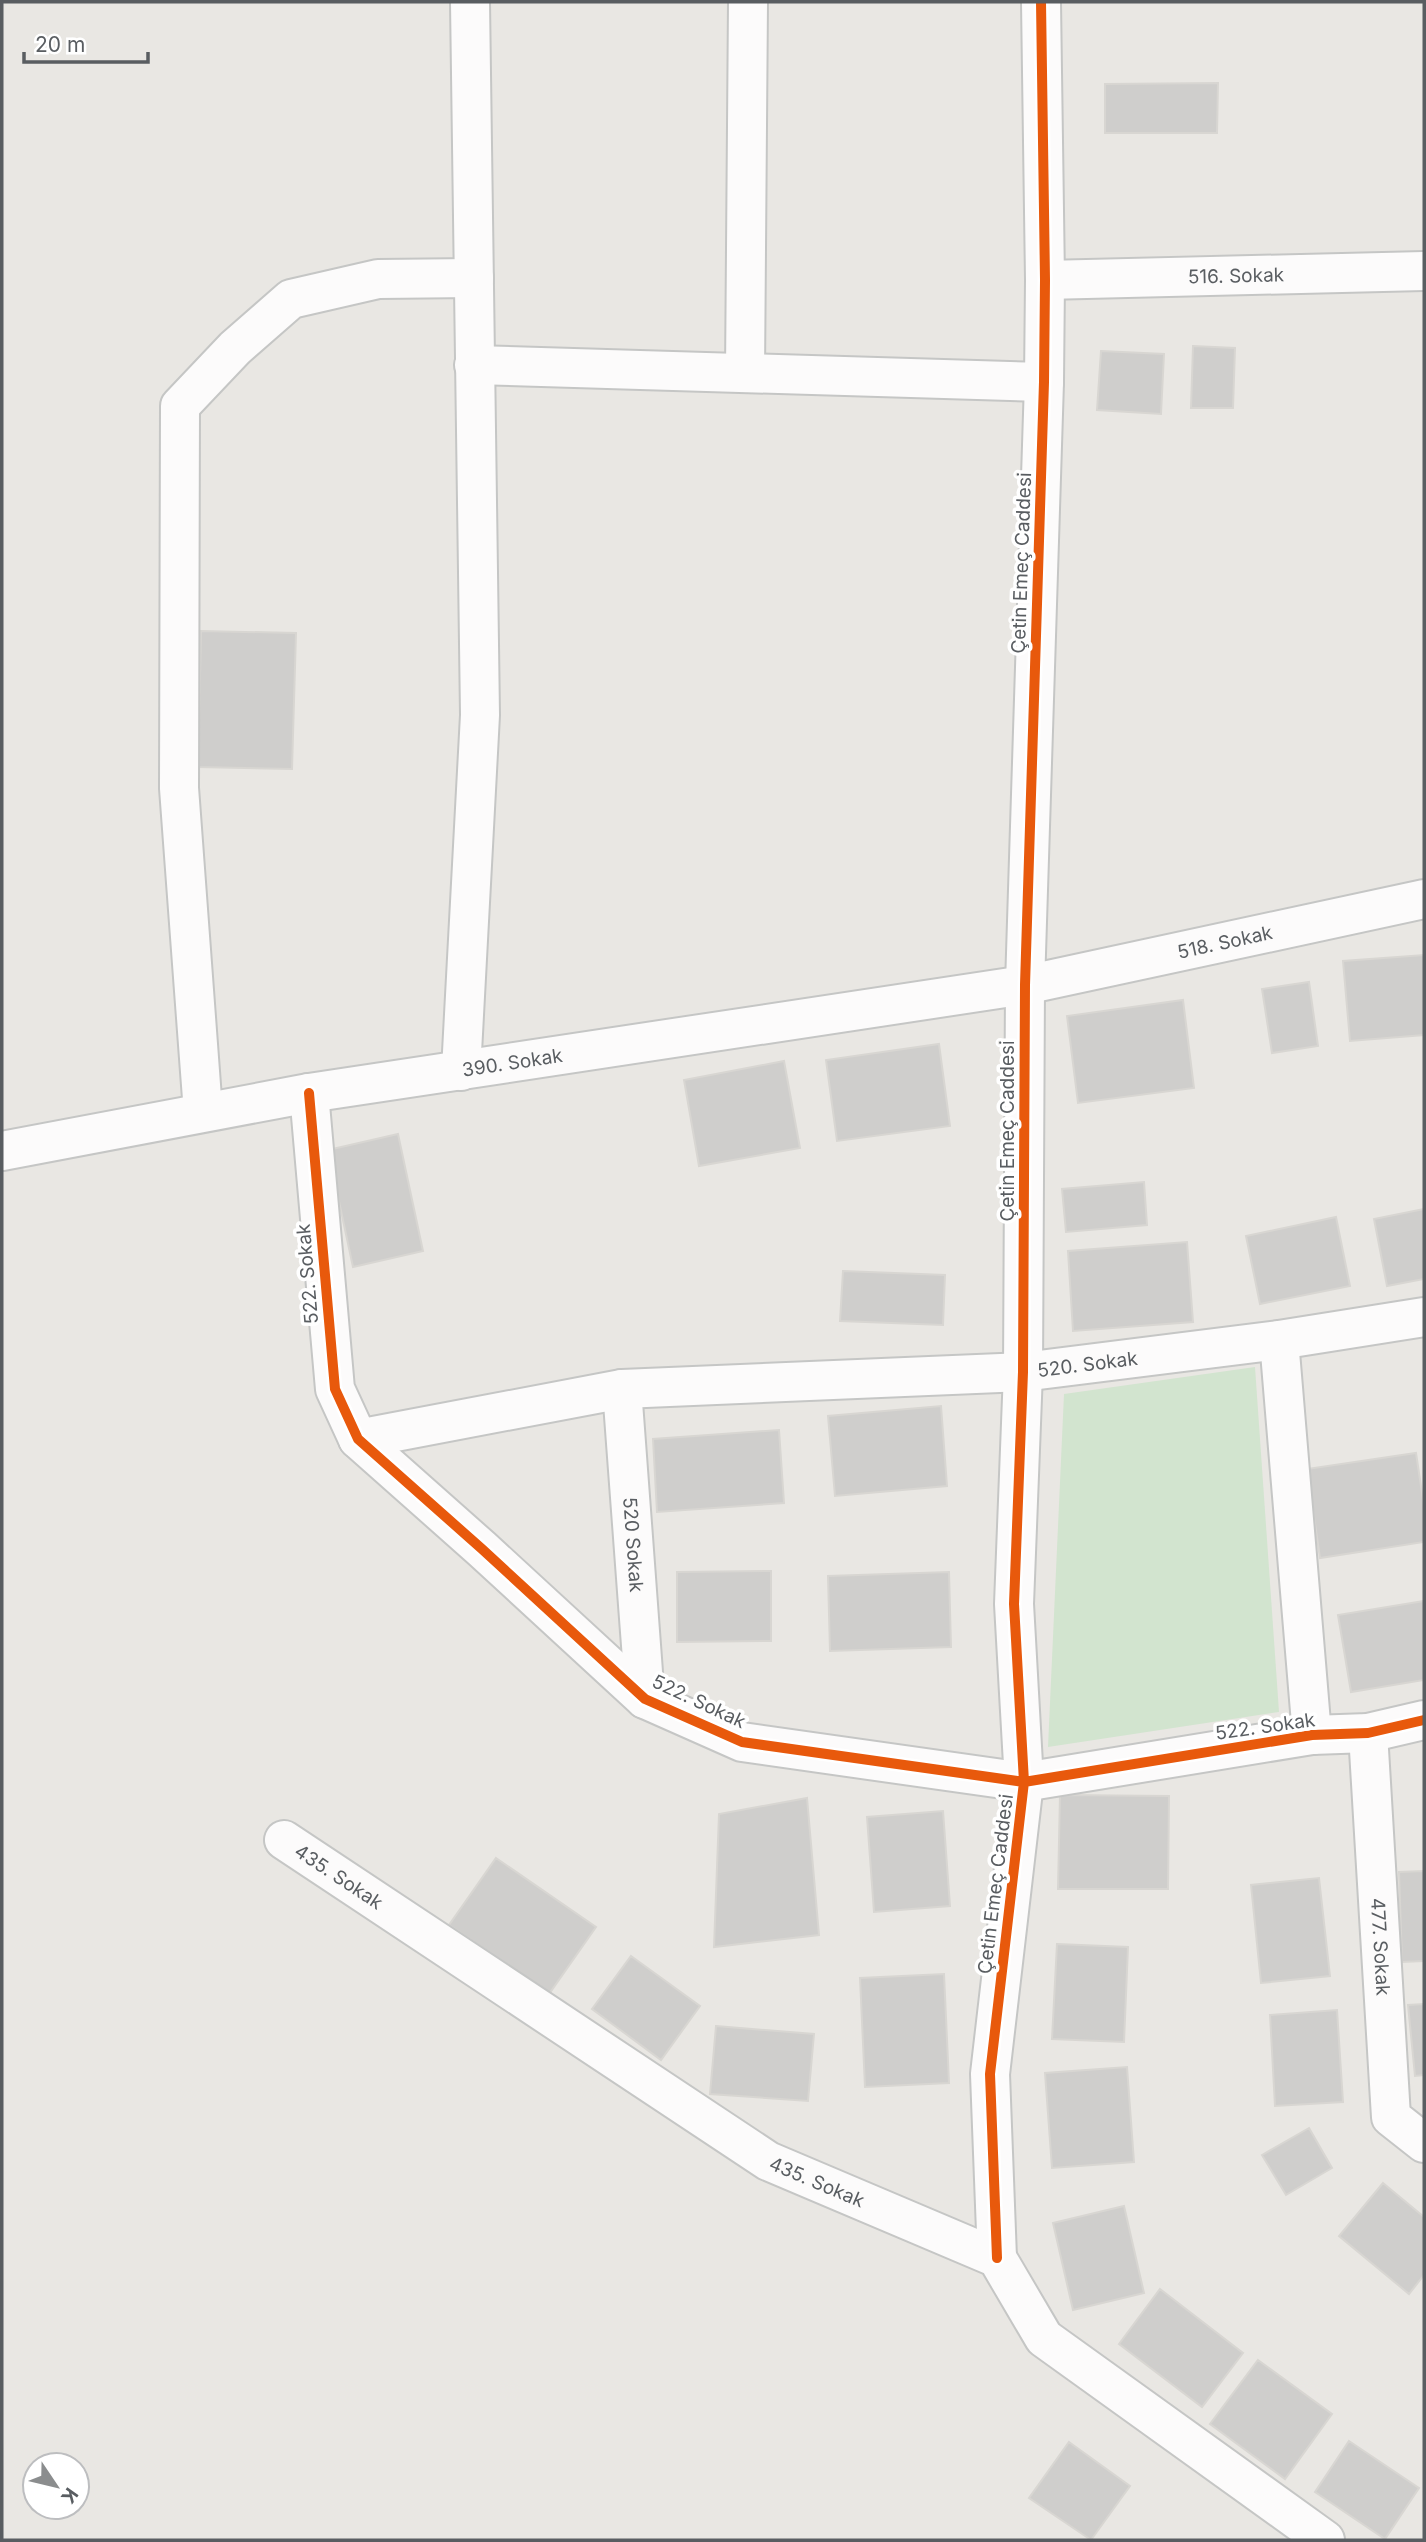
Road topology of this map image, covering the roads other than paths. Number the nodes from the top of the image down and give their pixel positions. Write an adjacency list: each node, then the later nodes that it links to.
1 (470, 2): 5 (street)
2 (748, 2): 8 (street)
3 (1041, 2): 6 (street, Çetin Emeç Caddesi)
4 (1424, 271): 6 (street, 516. Sokak)
5 (474, 278): 7 (street); 14 (street)
6 (1045, 279): 9 (street, Çetin Emeç Caddesi)
7 (474, 365): 8 (street); 12 (street)
8 (745, 373): 9 (street)
9 (1044, 382): 11 (street, Çetin Emeç Caddesi)
10 (1424, 900): 11 (street, 518. Sokak)
11 (1025, 985): 12 (street, 390. Sokak); 18 (street, Çetin Emeç Caddesi)
12 (461, 1070): 13 (street, 390. Sokak)
13 (309, 1093): 14 (street, 390. Sokak); 20 (street, 522. Sokak)
14 (203, 1112): 15 (street, 390. Sokak)
15 (2, 1151)
16 (1424, 1317): 17 (street, 520. Sokak)
17 (1279, 1340): 18 (street, 520. Sokak); 24 (street)
18 (1023, 1372): 19 (street, 520. Sokak); 25 (street, Çetin Emeç Caddesi)
19 (622, 1389): 20 (street, 520. Sokak); 21 (street, 520 Sokak)
20 (358, 1439): 21 (street, 522. Sokak)
21 (645, 1699): 25 (street, 522. Sokak)
22 (1424, 1720): 23 (street, 522. Sokak)
23 (1368, 1732): 24 (street, 522. Sokak); 27 (street, 477. Sokak)
24 (1312, 1735): 25 (street, 522. Sokak)
25 (1024, 1782): 28 (street, Çetin Emeç Caddesi)
26 (284, 1840): 28 (street, 435. Sokak)
27 (1424, 2143)
28 (997, 2258): 29 (street)
29 (1325, 2540)

